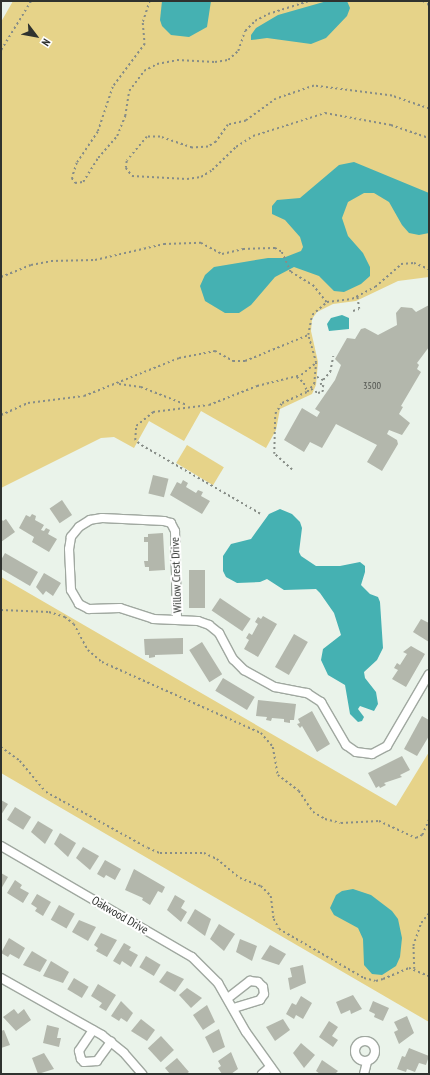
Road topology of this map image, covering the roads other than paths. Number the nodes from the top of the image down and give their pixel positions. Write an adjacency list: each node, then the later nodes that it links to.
1 (177, 620): 1 (street, Willow Crest Drive); 2 (street, Willow Crest Drive)
2 (429, 674)
3 (1, 846): 5 (street, Oakwood Drive)
4 (1, 978): 7 (street)
5 (228, 998): 6 (street, Oakwood Drive); 6 (street)
6 (234, 1008): 10 (street, Oakwood Drive)
7 (93, 1030): 8 (street); 8 (street)
8 (111, 1042): 11 (street)
9 (367, 1062): 14 (street)
10 (270, 1067): 12 (street); 13 (street, Oakwood Drive)
11 (142, 1074)
12 (262, 1074)
13 (276, 1074)
14 (364, 1074)

